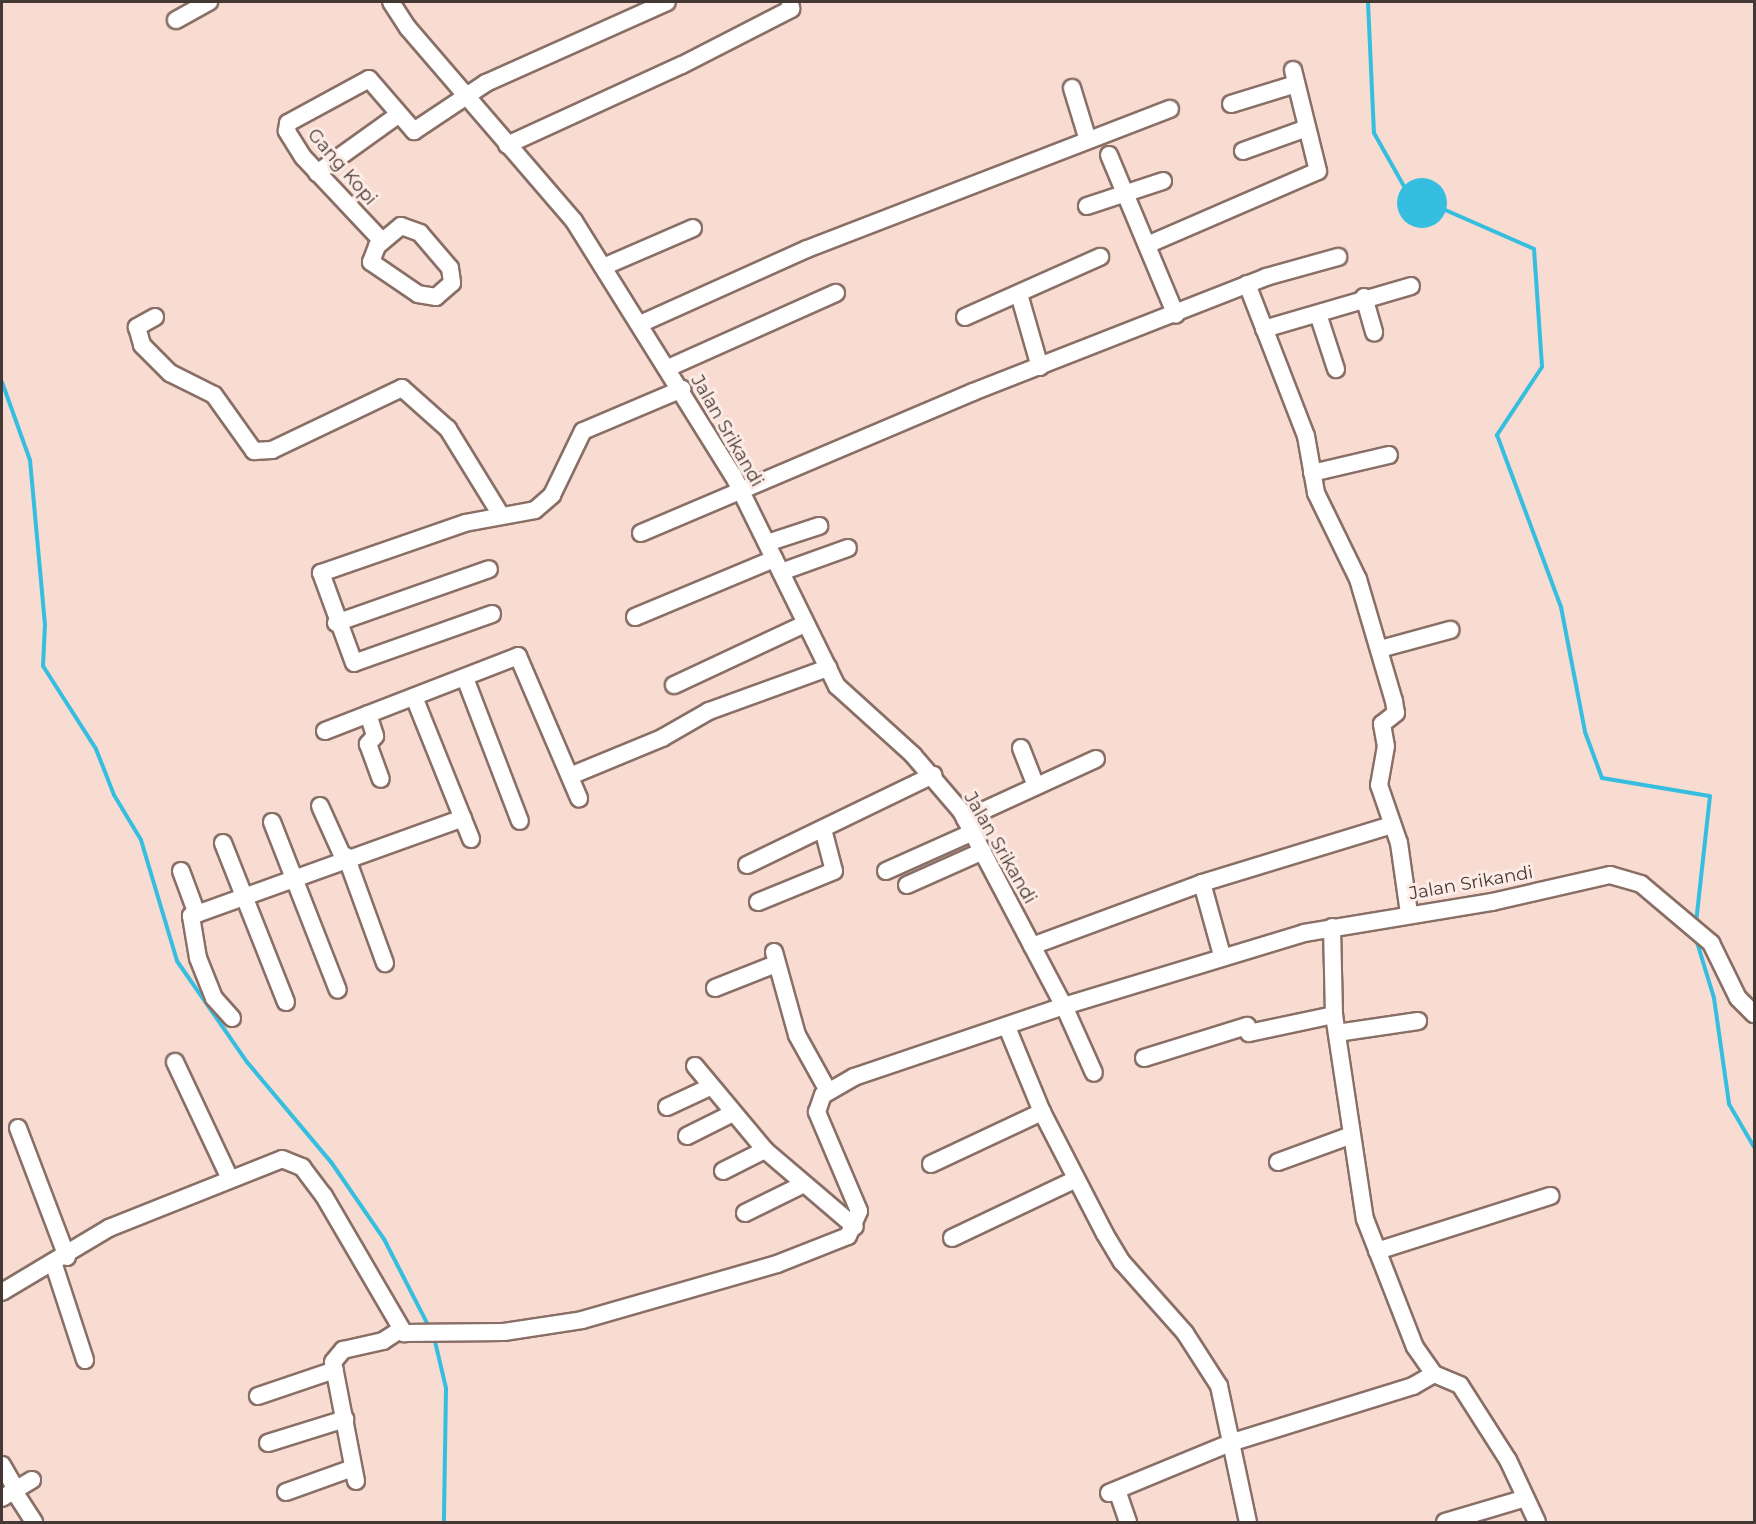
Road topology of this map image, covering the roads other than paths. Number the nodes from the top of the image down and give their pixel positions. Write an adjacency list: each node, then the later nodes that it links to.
1 (209, 2): 5 (street)
2 (391, 2): 7 (street, Jalan Srikandi)
3 (667, 2): 7 (street)
4 (790, 2): 13 (street)
5 (176, 20)
6 (1072, 88): 12 (street)
7 (465, 94): 10 (street, Gang Kopi); 13 (street, Jalan Srikandi)
8 (1231, 104): 11 (street)
9 (1170, 109): 12 (street)
10 (398, 115): 16 (street); 16 (street, Gang Kopi)
11 (1307, 128): 14 (street); 22 (street)
12 (1087, 137): 35 (street)
13 (507, 145): 25 (street, Jalan Srikandi)
14 (1243, 152)
15 (1109, 155): 18 (street)
16 (317, 173): 21 (street, Gang Kopi)
17 (1163, 181): 18 (street)
18 (1124, 193): 19 (street); 22 (street)
19 (1087, 206)
20 (693, 228): 25 (street)
21 (382, 241): 21 (street)
22 (1147, 245): 32 (street)
23 (1100, 257): 29 (street)
24 (1338, 257): 26 (street)
25 (603, 267): 35 (street, Jalan Srikandi)
26 (1256, 281): 32 (street); 36 (street)
27 (1411, 286): 30 (street)
28 (837, 293): 39 (street)
29 (1019, 294): 34 (street); 38 (street)
30 (1364, 297): 31 (street); 37 (street)
31 (1318, 314): 36 (street); 40 (street)
32 (1176, 315): 38 (street)
33 (156, 316): 45 (street)
34 (965, 317)
35 (640, 324): 39 (street, Jalan Srikandi)
36 (1264, 329): 43 (street)
37 (1374, 333)
38 (1040, 367): 44 (street)
39 (668, 368): 41 (street, Jalan Srikandi)
40 (1336, 369)
41 (682, 389): 44 (street, Jalan Srikandi); 45 (street)
42 (1389, 455): 43 (street)
43 (1312, 473): 57 (street)
44 (740, 489): 47 (street); 48 (street, Jalan Srikandi)
45 (501, 515): 54 (street)
46 (819, 526): 48 (street)
47 (641, 533)
48 (767, 543): 50 (street, Jalan Srikandi)
49 (848, 548): 50 (street)
50 (777, 566): 53 (street); 55 (street, Jalan Srikandi)
51 (489, 569): 54 (street)
52 (492, 614): 54 (street)
53 (635, 617)
54 (336, 623)
55 (805, 624): 58 (street, Jalan Srikandi); 60 (street)
56 (1450, 630): 57 (street)
57 (1380, 649): 75 (street)
58 (828, 668): 66 (street, Jalan Srikandi); 67 (street)
59 (465, 678): 61 (street); 67 (street); 73 (street)
60 (674, 685)
61 (414, 697): 62 (street); 72 (street)
62 (368, 714): 63 (street); 68 (street)
63 (325, 731)
64 (1021, 748): 69 (street)
65 (1096, 759): 69 (street)
66 (933, 775): 76 (street, Jalan Srikandi); 77 (street)
67 (570, 776): 70 (street)
68 (381, 779)
69 (1036, 786): 76 (street)
70 (579, 798)
71 (320, 806): 81 (street)
72 (463, 818): 78 (street); 81 (street)
73 (520, 821)
74 (272, 822): 85 (street)
75 (1392, 825): 86 (street); 90 (street)
76 (969, 826): 80 (street, Jalan Srikandi); 84 (street)
77 (823, 829): 82 (street); 89 (street)
78 (471, 839)
79 (223, 843): 88 (street)
80 (983, 851): 87 (street); 93 (street, Jalan Srikandi)
81 (344, 857): 85 (street); 95 (street)
82 (747, 865)
83 (181, 871): 91 (street)
84 (886, 871)
85 (293, 876): 88 (street); 97 (street)
86 (1202, 883): 93 (street); 94 (street)
87 (907, 885)
88 (244, 896): 91 (street); 98 (street)
89 (758, 902)
90 (1409, 913): 92 (street, Jalan Srikandi); 100 (street, Jalan Srikandi)
91 (196, 914): 102 (street)
92 (1332, 927): 94 (street, Jalan Srikandi); 101 (street)
93 (1032, 946): 99 (street, Jalan Srikandi)
94 (1222, 955): 99 (street, Jalan Srikandi)
95 (385, 963)
96 (715, 988): 111 (street)
97 (338, 990)
98 (286, 1002)
99 (1064, 1006): 104 (street); 109 (street)
100 (1755, 1014)
101 (1334, 1015): 105 (street); 106 (street)
102 (232, 1018)
103 (1418, 1021): 105 (street)
104 (1007, 1027): 111 (street); 113 (street)
105 (1337, 1033): 117 (street)
106 (1144, 1058)
107 (175, 1062): 122 (street)
108 (695, 1066): 110 (street)
109 (1094, 1073)
110 (708, 1088): 112 (street); 114 (street)
111 (828, 1091): 127 (street)
112 (667, 1107)
113 (1042, 1112): 120 (street); 123 (street)
114 (731, 1114): 116 (street); 118 (street)
115 (18, 1128): 130 (street)
116 (687, 1136)
117 (1349, 1136): 119 (street); 129 (street)
118 (765, 1150): 121 (street); 124 (street)
119 (1278, 1162)
120 (931, 1164)
121 (723, 1171)
122 (230, 1179): 130 (street); 132 (street)
123 (1076, 1179): 128 (street); 138 (street)
124 (802, 1185): 126 (street); 127 (street)
125 (1550, 1196): 129 (street)
126 (745, 1213)
127 (855, 1227): 132 (street)
128 (952, 1238)
129 (1377, 1251): 135 (street)
130 (61, 1261): 131 (street); 133 (street)
131 (3, 1287)
132 (408, 1332): 134 (street)
133 (85, 1360)
134 (335, 1370): 136 (street); 137 (street)
135 (1434, 1374): 138 (street); 144 (street)
136 (258, 1396)
137 (345, 1419): 139 (street); 142 (street)
138 (1233, 1442): 147 (street); 148 (street)
139 (268, 1443)
140 (2, 1466): 143 (street)
141 (32, 1480): 143 (street)
142 (286, 1492)
143 (11, 1493): 146 (street)
144 (1526, 1498): 145 (street); 150 (street)
145 (1484, 1517): 149 (street)
146 (34, 1522)
147 (1128, 1522)
148 (1248, 1522)
149 (1445, 1522)
150 (1537, 1522)

